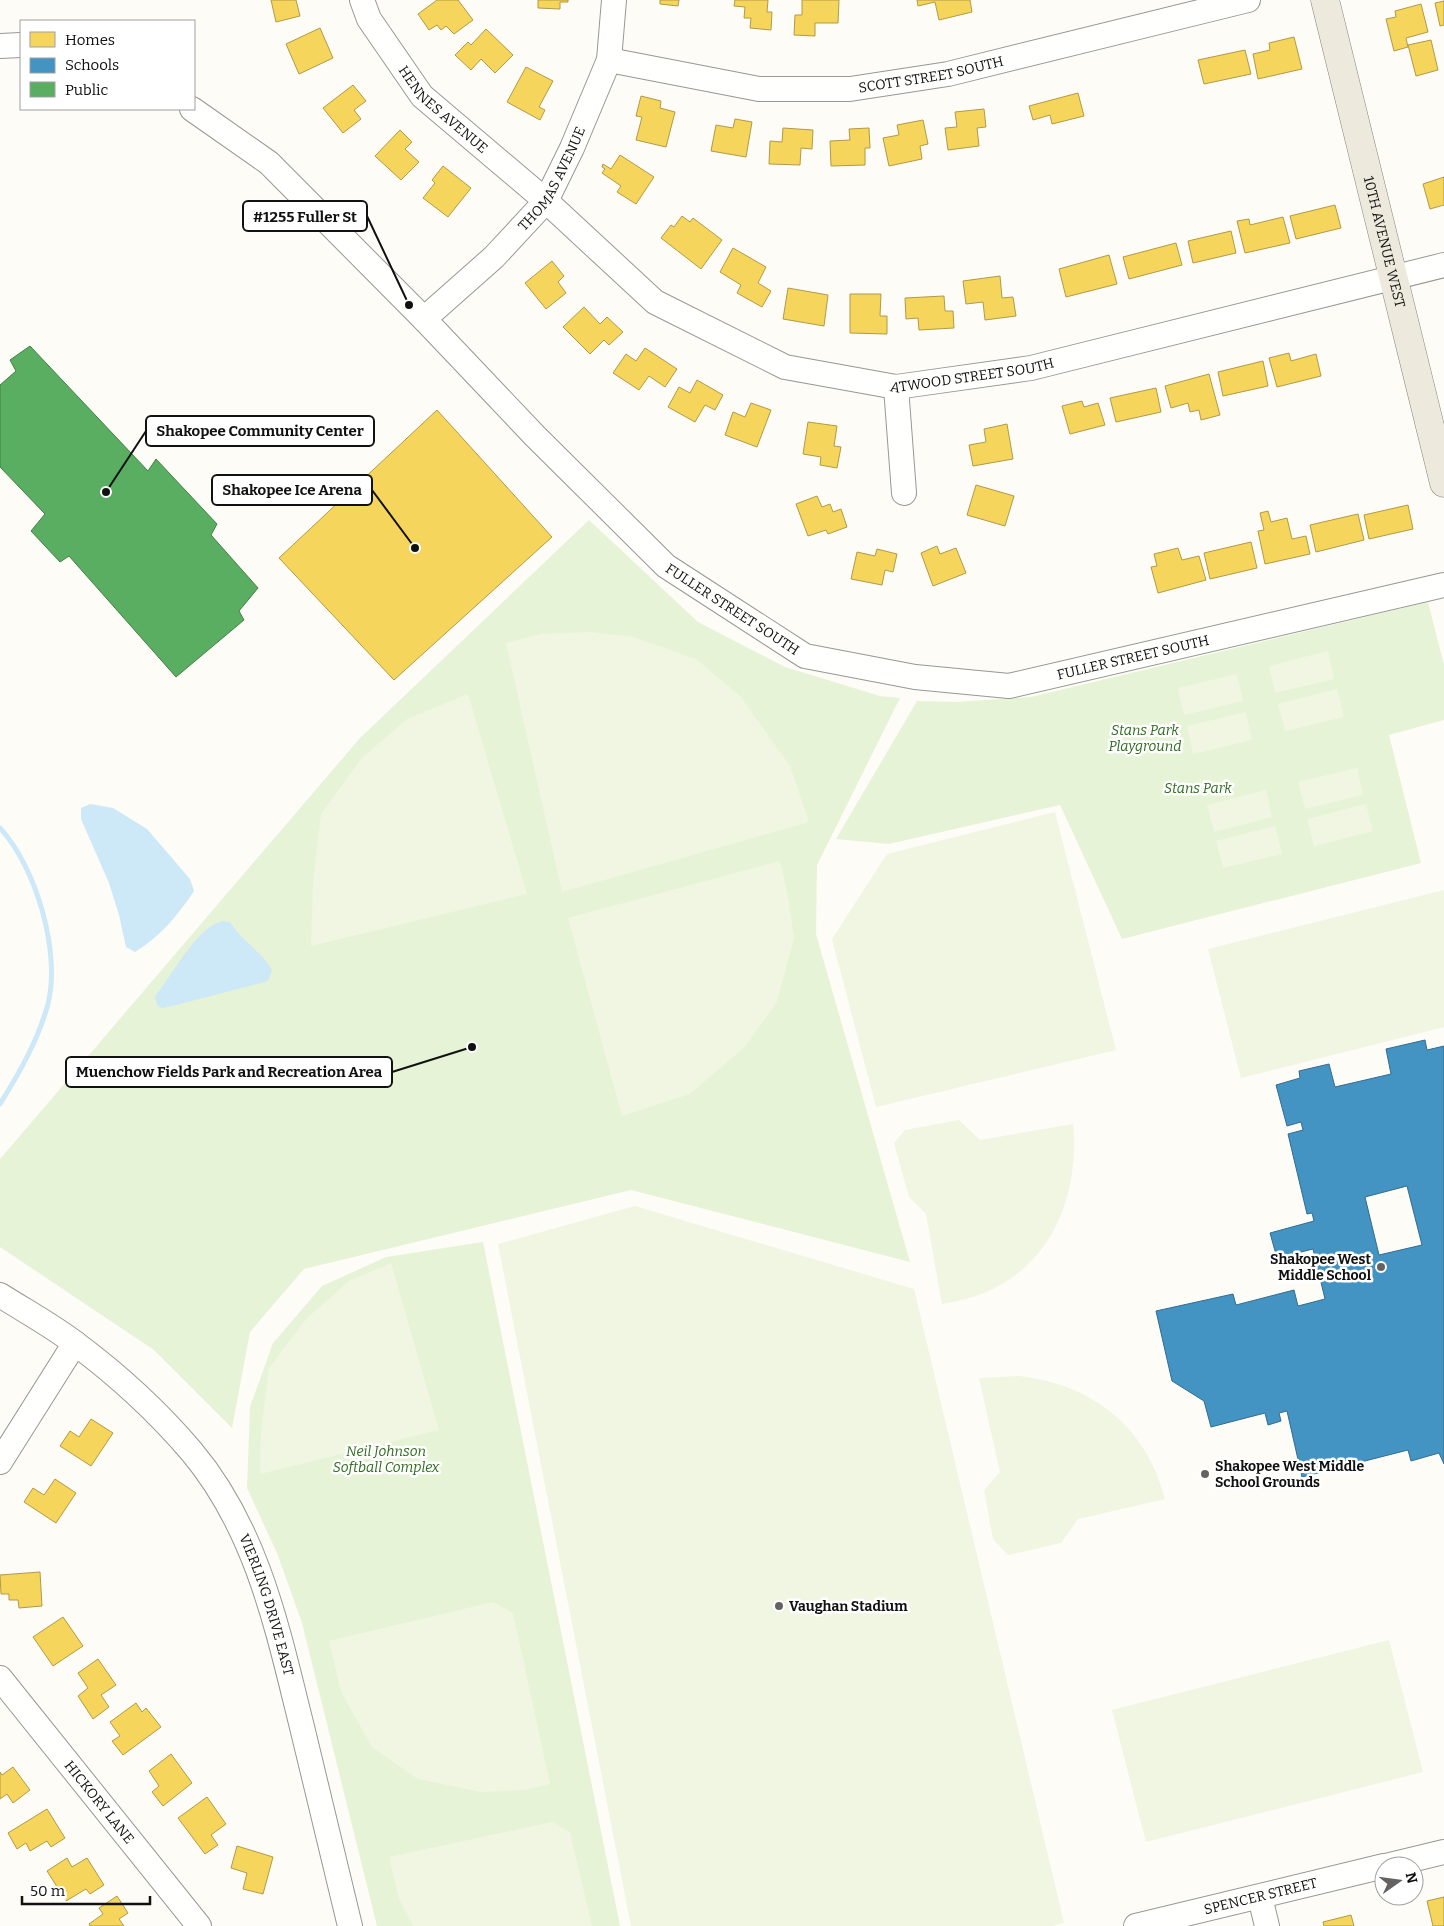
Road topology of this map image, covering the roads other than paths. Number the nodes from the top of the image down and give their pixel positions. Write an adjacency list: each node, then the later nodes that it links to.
1 (362, 0): 9 (street, HENNES AVENUE)
2 (614, 0): 7 (street, THOMAS AVENUE)
3 (1248, 0): 7 (street, SCOTT STREET SOUTH)
4 (1325, 0): 11 (main road, 10TH AVENUE WEST)
5 (20, 45): 6 (street)
6 (0, 46)
7 (609, 60): 9 (street, THOMAS AVENUE)
8 (193, 110): 12 (street, FULLER STREET SOUTH)
9 (546, 201): 12 (street, THOMAS AVENUE); 13 (street, ATWOOD STREET SOUTH)
10 (1444, 265): 11 (street, ATWOOD STREET SOUTH)
11 (1393, 278): 13 (street, ATWOOD STREET SOUTH); 14 (main road, 10TH AVENUE WEST)
12 (424, 319): 16 (street, FULLER STREET SOUTH)
13 (896, 387): 15 (street)
14 (1444, 482)
15 (904, 493)
16 (1444, 585)
17 (0, 1295): 18 (street, VIERLING DRIVE EAST)
18 (75, 1343): 19 (street); 26 (street, VIERLING DRIVE EAST)
19 (0, 1462)
20 (0, 1678): 25 (street, HICKORY LANE)
21 (1444, 1852): 22 (street, SPENCER STREET)
22 (1424, 1857)
23 (1374, 1869): 24 (street, SPENCER STREET)
24 (1260, 1897): 27 (street, SPENCER STREET); 28 (street)
25 (199, 1926)
26 (350, 1926)
27 (1136, 1926)
28 (1267, 1926)

